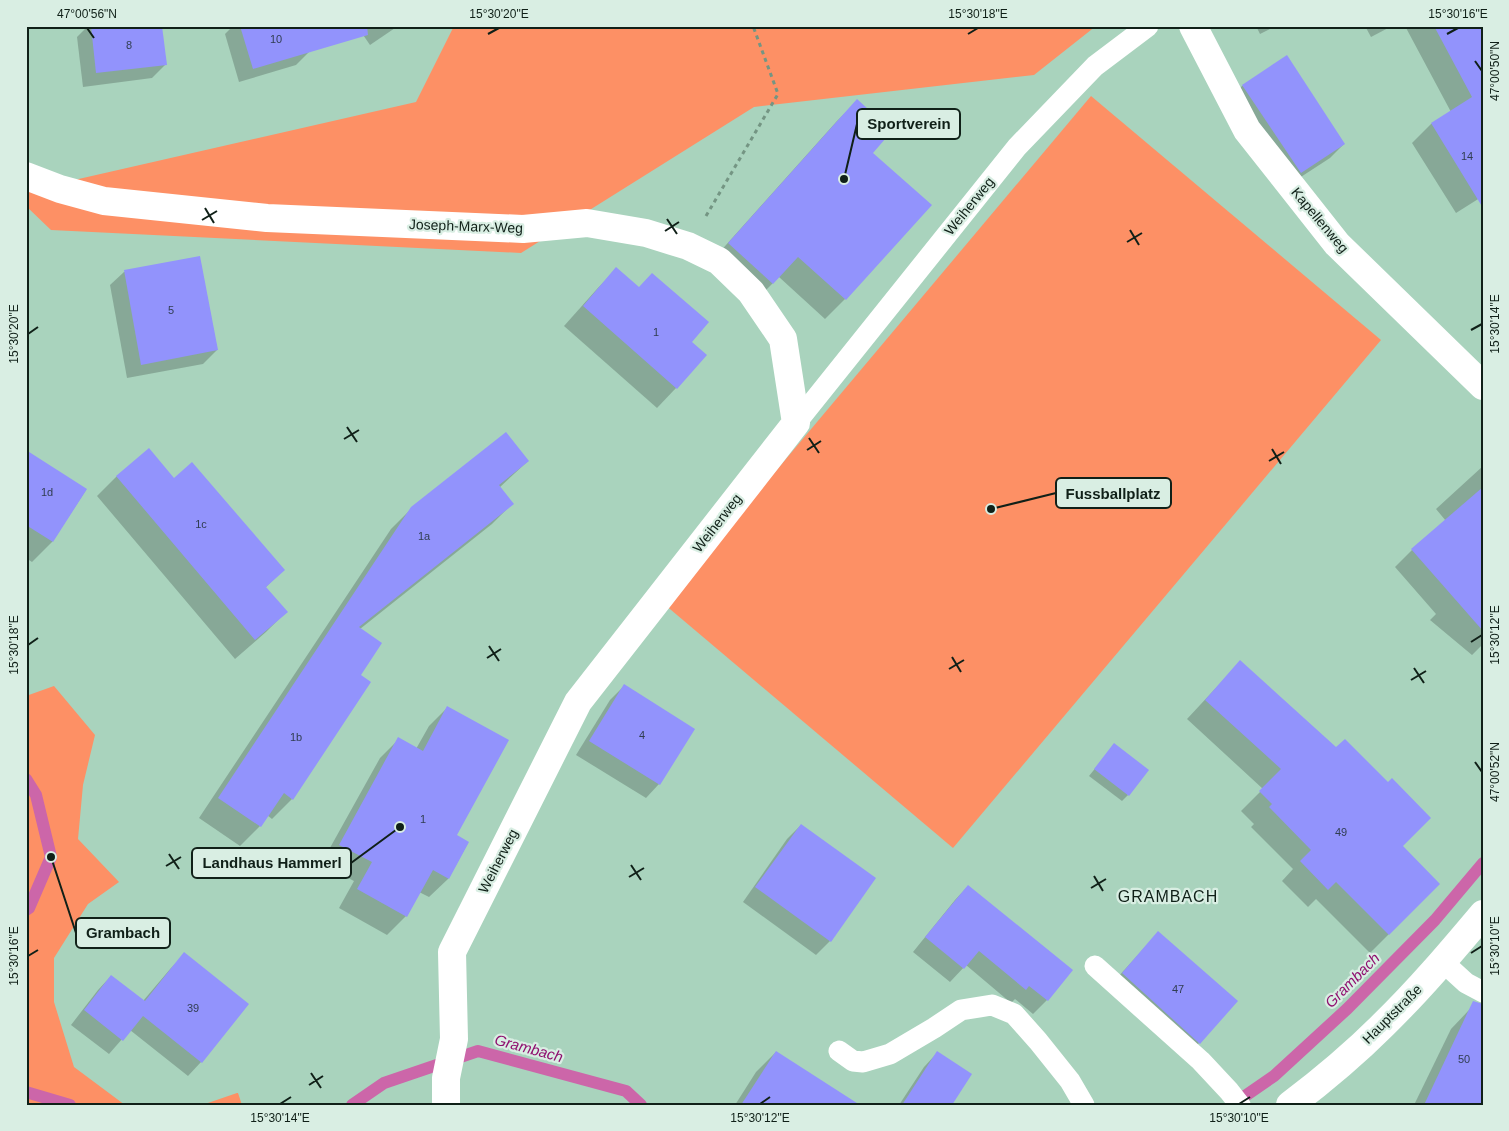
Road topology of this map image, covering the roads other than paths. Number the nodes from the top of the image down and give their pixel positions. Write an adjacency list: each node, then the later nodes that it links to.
1 (1148, 26): 5 (lane, Weiherweg)
2 (1193, 26): 4 (street, Kapellenweg)
3 (26, 176): 5 (street, Joseph-Marx-Weg)
4 (1483, 386)
5 (796, 423): 11 (street, Weiherweg)
6 (1483, 914): 7 (street, Hauptstraße)
7 (1443, 962): 9 (lane); 14 (street, Hauptstraße)
8 (1095, 966): 12 (lane)
9 (1483, 992)
10 (838, 1051): 13 (lane)
11 (446, 1092)
12 (1235, 1098)
13 (1084, 1105)
14 (1290, 1105)

